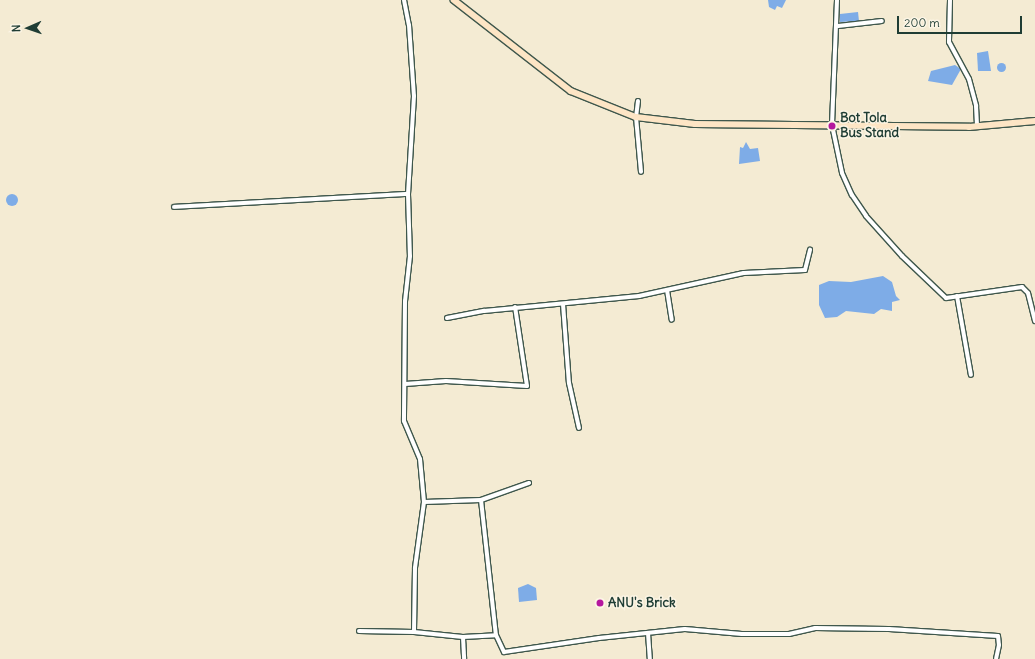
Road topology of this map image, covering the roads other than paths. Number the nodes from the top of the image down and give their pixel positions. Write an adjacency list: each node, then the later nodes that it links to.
1 (404, 0): 13 (street)
2 (454, 0): 8 (main road)
3 (837, 0): 6 (street)
4 (950, 0): 11 (street)
5 (882, 21): 6 (street)
6 (838, 26): 10 (street)
7 (638, 100): 8 (street)
8 (636, 117): 10 (main road); 12 (street)
9 (1035, 121): 11 (main road)
10 (832, 125): 11 (main road); 17 (street)
11 (977, 126)
12 (641, 172)
13 (408, 194): 14 (street); 24 (street)
14 (174, 207)
15 (810, 250): 16 (street)
16 (667, 290): 18 (street); 21 (street)
17 (957, 296): 22 (street); 23 (street)
18 (563, 304): 19 (street); 25 (street)
19 (515, 308): 20 (street); 24 (street)
20 (447, 318)
21 (672, 320)
22 (1035, 321)
23 (971, 375)
24 (405, 384): 28 (street)
25 (579, 428)
26 (529, 483): 27 (street)
27 (481, 500): 28 (street); 32 (street)
28 (424, 502): 30 (street)
29 (359, 631): 30 (street)
30 (414, 632): 33 (street)
31 (648, 633): 32 (street); 35 (street); 36 (street)
32 (496, 635): 33 (street)
33 (463, 637): 34 (street)
34 (464, 659)
35 (650, 659)
36 (996, 659)

